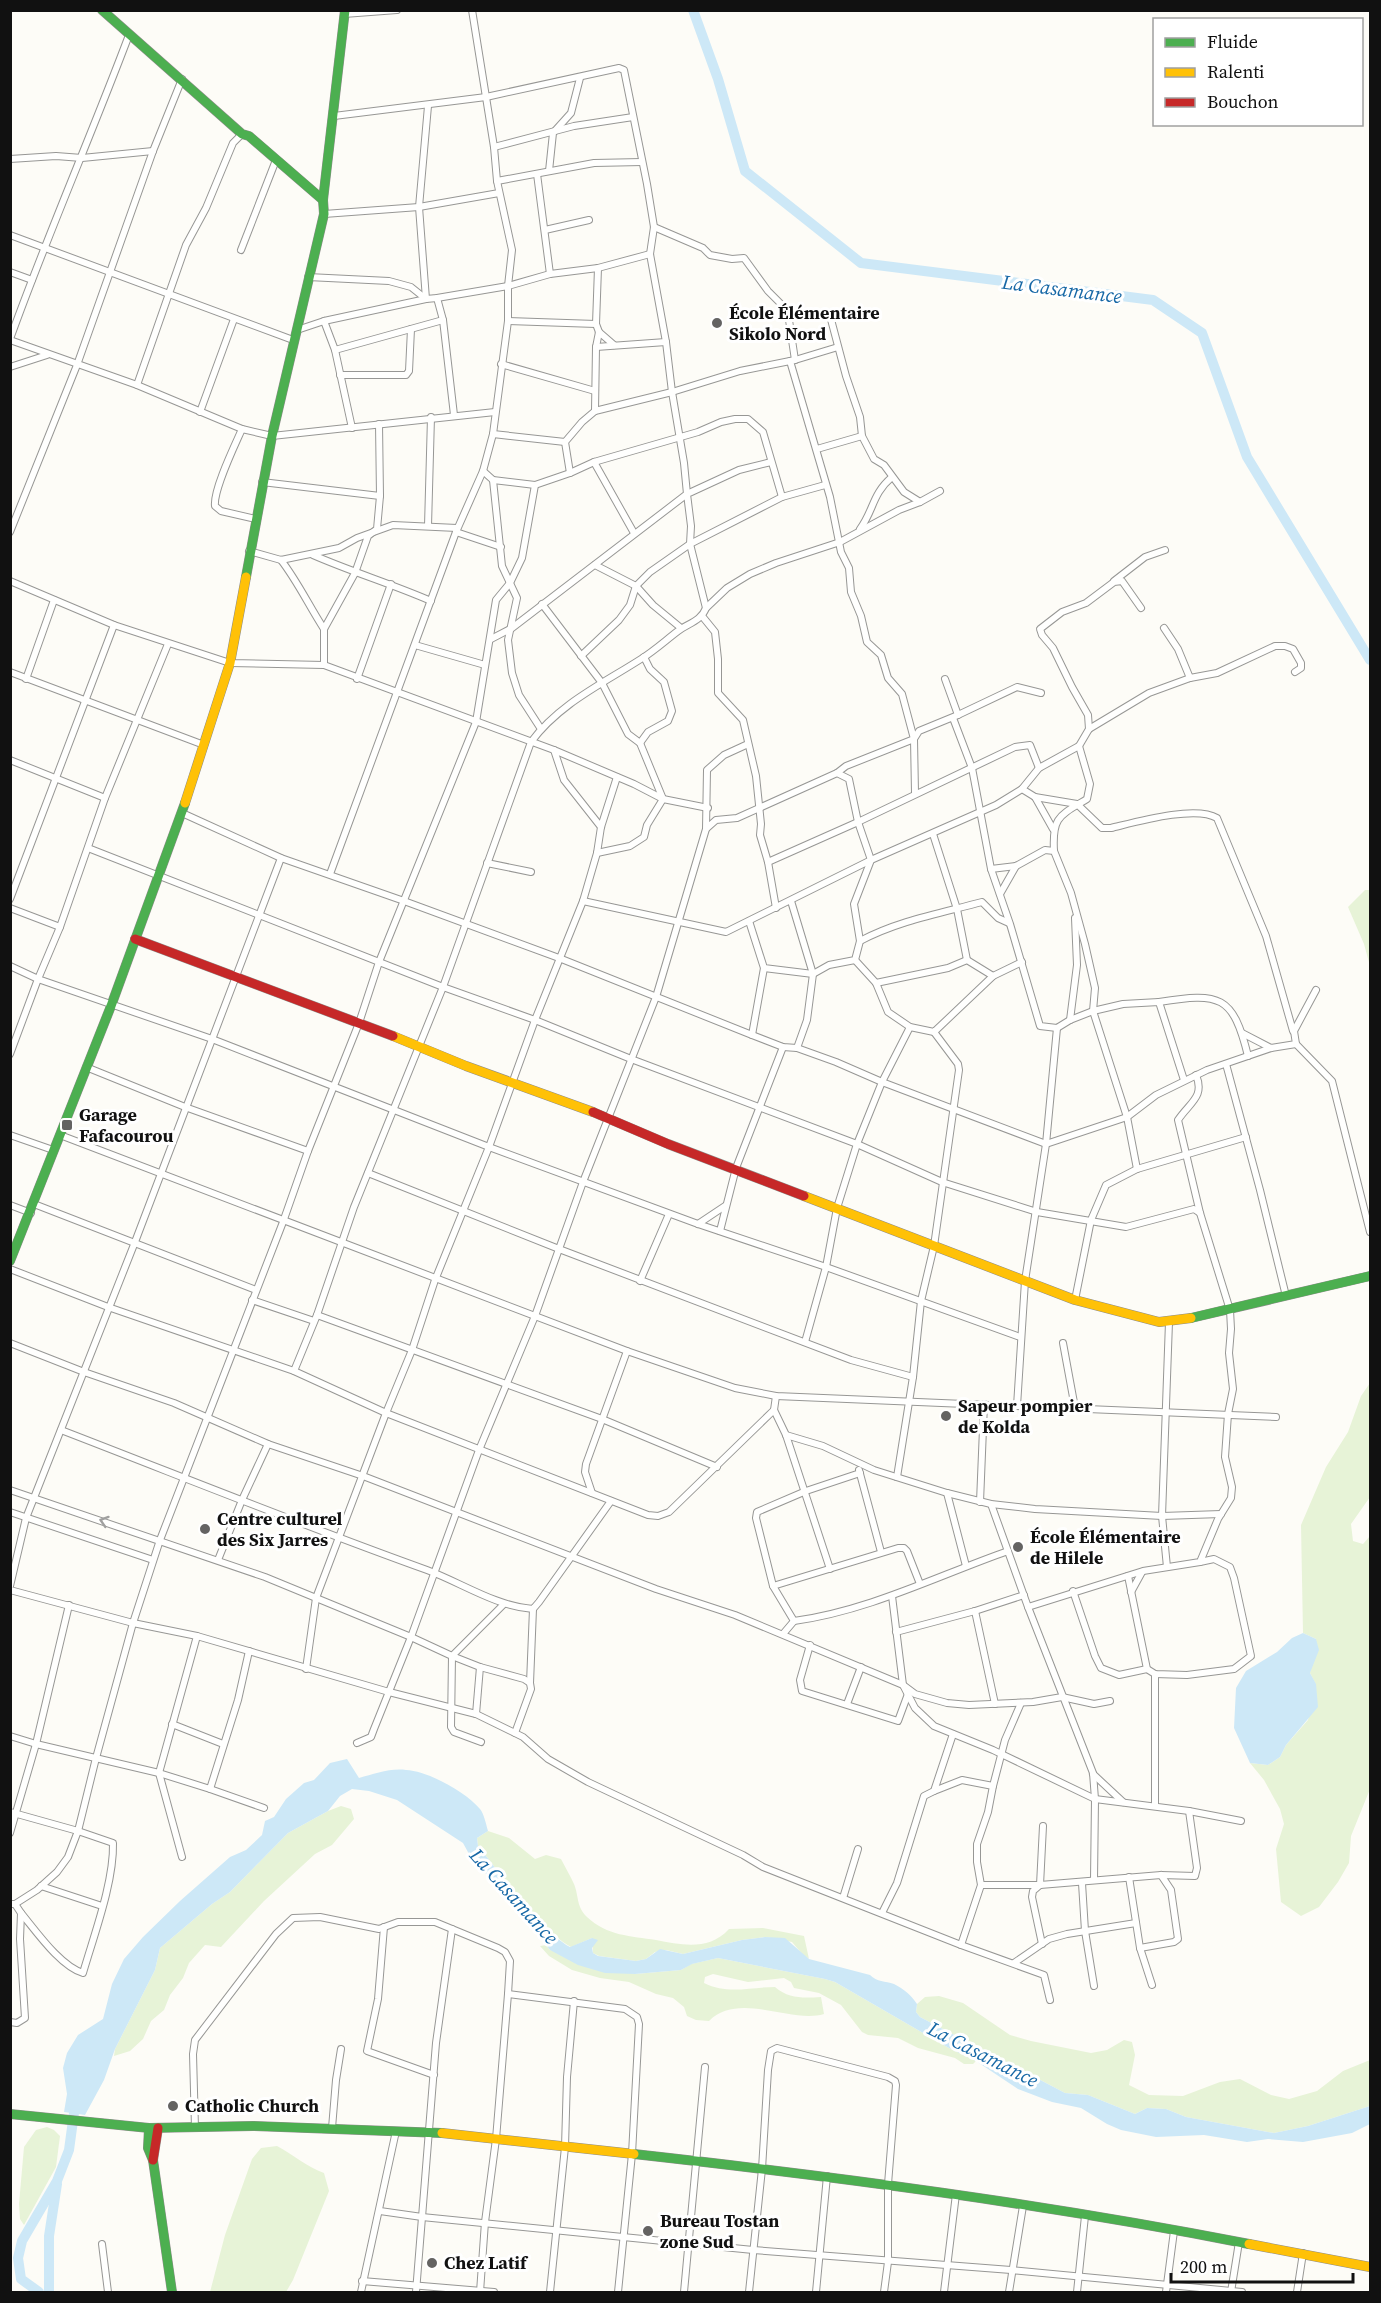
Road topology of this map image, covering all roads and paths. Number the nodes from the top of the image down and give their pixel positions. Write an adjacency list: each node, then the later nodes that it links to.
1 (102, 10): 5 (main road)
2 (397, 10): 4 (street)
3 (472, 10): 8 (street)
4 (345, 12): 10 (main road)
5 (129, 34): 7 (main road); 16 (street)
6 (580, 78): 8 (street); 11 (street); 12 (street)
7 (182, 79): 13 (main road); 15 (street)
8 (486, 97): 9 (street); 14 (street)
9 (428, 106): 10 (street); 25 (street)
10 (334, 116): 24 (main road)
11 (633, 117): 12 (street); 19 (street)
12 (553, 133): 14 (street); 20 (street)
13 (242, 134): 18 (main road); 41 (street)
14 (494, 147): 22 (street)
15 (153, 151): 16 (street); 35 (street)
16 (82, 158): 17 (street); 31 (street)
17 (11, 160)
18 (276, 160): 24 (main road); 32 (street)
19 (642, 162): 20 (street); 28 (street)
20 (549, 171): 21 (street)
21 (537, 174): 22 (street); 29 (street)
22 (497, 181): 23 (street)
23 (499, 193): 25 (street); 40 (street)
24 (323, 200): 26 (main road)
25 (419, 207): 26 (street); 42 (street)
26 (324, 214): 38 (main road)
27 (589, 220): 29 (street)
28 (654, 227): 33 (street); 61 (street)
29 (545, 230): 37 (street)
30 (10, 235): 31 (street)
31 (46, 248): 35 (street); 39 (street)
32 (241, 250)
33 (650, 254): 34 (street); 55 (street)
34 (598, 268): 37 (street); 49 (street)
35 (110, 270): 41 (street); 63 (street)
36 (10, 272): 39 (street)
37 (550, 274): 40 (street)
38 (308, 277): 42 (street); 51 (main road)
39 (32, 280): 53 (street)
40 (508, 286): 43 (street); 48 (street)
41 (171, 293): 45 (street); 66 (street)
42 (426, 298): 43 (street); 47 (street)
43 (437, 298): 46 (street)
44 (829, 312): 57 (street)
45 (234, 319): 54 (street); 70 (street)
46 (443, 320): 50 (street); 72 (street)
47 (324, 321): 51 (street); 59 (street)
48 (508, 321): 49 (street); 62 (street)
49 (596, 324): 52 (street)
50 (411, 329): 59 (street); 65 (street)
51 (297, 330): 54 (main road)
52 (599, 332): 56 (street); 58 (street)
53 (10, 340): 60 (street)
54 (293, 340): 78 (main road)
55 (666, 342): 56 (street); 68 (street)
56 (614, 345): 58 (street)
57 (838, 346): 61 (street); 79 (street)
58 (596, 347): 67 (street)
59 (335, 350): 65 (street)
60 (48, 355): 63 (street); 64 (street)
61 (793, 360): 68 (street); 82 (street)
62 (501, 364): 67 (street); 71 (street)
63 (77, 365): 66 (street); 98 (street)
64 (10, 366)
65 (340, 375): 75 (street)
66 (137, 384): 70 (street)
67 (596, 391): 69 (street)
68 (672, 392): 69 (street); 80 (street)
69 (595, 411): 81 (street)
70 (200, 412): 76 (street)
71 (495, 412): 72 (street); 77 (street)
72 (454, 415): 73 (street)
73 (431, 417): 74 (street); 100 (street)
74 (379, 424): 75 (street); 94 (street)
75 (352, 428): 78 (street)
76 (242, 429): 78 (street); 99 (street)
77 (493, 434): 81 (street); 85 (street)
78 (272, 436): 89 (main road)
79 (862, 436): 82 (street); 87 (street)
80 (680, 437): 83 (street); 84 (street); 93 (street)
81 (565, 442): 86 (street)
82 (816, 449): 91 (street)
83 (594, 462): 86 (street); 106 (street)
84 (771, 462): 93 (street); 95 (street)
85 (483, 471): 88 (street); 103 (street)
86 (570, 473): 90 (street)
87 (892, 477): 96 (street); 105 (street)
88 (493, 480): 90 (street); 110 (street)
89 (262, 482): 94 (street); 99 (main road)
90 (535, 485): 119 (street)
91 (825, 485): 95 (street); 108 (street)
92 (940, 491): 96 (street)
93 (687, 494): 101 (street); 106 (street)
94 (381, 496): 102 (street)
95 (782, 497): 107 (street)
96 (920, 502): 105 (street)
97 (10, 509): 98 (street)
98 (19, 511): 104 (street)
99 (256, 519): 112 (main road)
100 (428, 526): 102 (street); 103 (street)
101 (691, 526): 107 (street); 109 (street)
102 (377, 529): 113 (street); 116 (street)
103 (457, 530): 110 (street); 123 (street)
104 (10, 532)
105 (858, 532): 108 (street)
106 (634, 533): 115 (street)
107 (703, 537): 109 (street)
108 (840, 542): 125 (street); 156 (street)
109 (690, 543): 121 (street); 125 (street)
110 (501, 546): 119 (street)
111 (1165, 550): 118 (street)
112 (249, 551): 114 (street); 138 (main road)
113 (312, 555): 114 (street); 116 (street)
114 (281, 560): 132 (street)
115 (595, 566): 121 (street); 124 (street)
116 (355, 573): 120 (street); 132 (street)
117 (10, 582): 122 (street)
118 (1114, 582): 126 (street); 155 (street)
119 (510, 583): 129 (street); 133 (street)
120 (391, 584): 123 (street); 145 (street)
121 (636, 586): 130 (street); 136 (street)
122 (54, 600): 128 (street); 144 (street)
123 (430, 602): 135 (street)
124 (542, 604): 129 (street); 136 (street)
125 (706, 608): 127 (street)
126 (1141, 608)
127 (702, 616): 130 (street); 159 (street)
128 (114, 625): 134 (street); 150 (street)
129 (512, 628): 133 (street); 154 (street)
130 (681, 628): 137 (street)
131 (1164, 628): 143 (street)
132 (324, 629): 139 (street)
133 (491, 639): 140 (street)
134 (168, 644): 138 (street); 152 (street)
135 (415, 645): 140 (street); 148 (street)
136 (581, 656): 147 (street)
137 (644, 657): 147 (street); 158 (street)
138 (230, 663): 139 (street); 160 (main road)
139 (324, 665): 145 (street)
140 (485, 665): 153 (street)
141 (10, 672): 144 (street)
142 (1295, 672): 143 (street)
143 (1190, 678): 155 (street)
144 (26, 679): 150 (street)
145 (357, 679): 148 (street)
146 (945, 679): 151 (street)
147 (602, 683): 154 (street); 158 (street)
148 (397, 692): 153 (street); 194 (street)
149 (1041, 693): 151 (street)
150 (84, 700): 152 (street); 168 (street)
151 (956, 717): 156 (street); 164 (street)
152 (136, 720): 160 (street); 172 (street)
153 (476, 722): 157 (street); 198 (street)
154 (541, 729): 157 (street)
155 (1089, 729): 161 (street)
156 (914, 739): 166 (street); 170 (street)
157 (531, 742): 162 (street); 190 (street)
158 (640, 743): 173 (street)
159 (748, 744): 175 (street); 176 (street)
160 (204, 745): 177 (main road)
161 (1079, 746): 165 (street); 174 (street)
162 (554, 750): 167 (street); 180 (street)
163 (10, 760): 168 (street)
164 (972, 768): 165 (street); 170 (street); 178 (street)
165 (1039, 768): 169 (street)
166 (837, 773): 176 (street); 179 (street)
167 (617, 777): 173 (street); 180 (street)
168 (55, 778): 172 (street); 197 (street)
169 (1022, 789): 171 (street); 178 (street)
170 (915, 793): 179 (street)
171 (1035, 797): 174 (street); 182 (street)
172 (105, 798): 184 (street)
173 (663, 799): 175 (street); 186 (street)
174 (1077, 804): 182 (street); 236 (street)
175 (708, 808): 181 (street)
176 (760, 809): 181 (street); 189 (street)
177 (182, 813): 187 (street); 195 (main road)
178 (980, 814): 183 (street); 192 (street)
179 (858, 822): 188 (street); 189 (street)
180 (601, 827): 186 (street)
181 (706, 829): 207 (street)
182 (1053, 830): 185 (street)
183 (933, 834): 188 (street); 203 (street)
184 (88, 848): 195 (street); 210 (street)
185 (1054, 851): 191 (street); 204 (street)
186 (597, 853): 199 (street)
187 (281, 858): 194 (street); 205 (street)
188 (872, 860): 200 (street); 212 (street)
189 (768, 862): 202 (street)
190 (487, 863): 193 (street); 208 (street)
191 (1016, 866): 192 (street); 196 (street)
192 (991, 869): 196 (street)
193 (531, 873)
194 (330, 874): 198 (street)
195 (157, 877): 205 (street); 211 (main road)
196 (1000, 894): 209 (street)
197 (10, 899)
198 (404, 901): 208 (street); 216 (street)
199 (584, 901): 207 (street); 213 (street)
200 (791, 901): 202 (street); 220 (street)
201 (10, 908): 210 (street)
202 (776, 908): 206 (street)
203 (957, 909): 209 (street); 212 (street); 215 (street)
204 (1075, 909): 230 (street); 232 (street)
205 (258, 916): 216 (street); 222 (street)
206 (749, 921): 207 (street); 219 (street)
207 (680, 922): 227 (street)
208 (464, 924): 213 (street); 225 (street)
209 (1010, 924): 217 (street)
210 (60, 927): 223 (street)
211 (135, 939): 222 (main road); 229 (main road)
212 (860, 941): 214 (street)
213 (559, 958): 227 (street); 231 (street)
214 (855, 960): 220 (street); 224 (street)
215 (967, 960): 221 (street); 224 (street)
216 (379, 962): 225 (street); 233 (street)
217 (1022, 962): 221 (street); 235 (street)
218 (10, 966): 223 (street)
219 (764, 968): 220 (street); 239 (street)
220 (813, 974): 244 (street)
221 (993, 976): 237 (street)
222 (236, 977): 233 (main road); 240 (street)
223 (38, 979): 229 (street); 246 (street)
224 (876, 983): 234 (street)
225 (443, 987): 231 (street); 243 (street)
226 (1316, 990): 236 (street)
227 (656, 997): 239 (street); 248 (street)
228 (1159, 1002): 230 (street); 238 (street); 252 (street)
229 (111, 1006): 240 (street); 250 (main road)
230 (1093, 1011): 232 (street); 260 (street)
231 (535, 1020): 248 (street); 254 (street)
232 (1070, 1020): 235 (street)
233 (358, 1023): 243 (main road); 255 (street)
234 (910, 1027): 237 (street); 253 (street)
235 (1057, 1028): 266 (street)
236 (1294, 1031): 241 (street)
237 (934, 1032): 258 (street)
238 (1242, 1033): 245 (street); 247 (street)
239 (752, 1035): 242 (street)
240 (212, 1039): 255 (street); 256 (street)
241 (1296, 1044): 245 (street); 289 (street)
242 (783, 1047): 244 (street); 257 (street)
243 (419, 1048): 254 (main road); 259 (street)
244 (797, 1048): 253 (street)
245 (1271, 1048): 247 (street)
246 (10, 1054)
247 (1248, 1056): 249 (street)
248 (631, 1059): 257 (street); 261 (street)
249 (1226, 1064): 251 (street); 264 (street)
250 (86, 1067): 256 (street); 263 (main road)
251 (1196, 1075): 252 (street); 270 (street)
252 (1184, 1080): 260 (street)
253 (882, 1082): 258 (street); 265 (street)
254 (512, 1084): 261 (main road); 267 (street)
255 (333, 1087): 259 (street); 269 (street)
256 (185, 1107): 269 (street); 273 (street)
257 (760, 1107): 265 (street); 271 (street)
258 (954, 1110): 266 (street); 276 (street)
259 (394, 1111): 267 (street); 274 (street)
260 (1127, 1117): 266 (street); 272 (street)
261 (609, 1118): 271 (main road); 275 (street)
262 (10, 1135): 268 (street)
263 (60, 1136): 268 (main road); 273 (street)
264 (1246, 1137): 270 (street); 302 (street)
265 (857, 1144): 276 (street); 280 (street)
266 (1046, 1144): 282 (street)
267 (489, 1147): 275 (street); 281 (street)
268 (53, 1150): 279 (main road)
269 (308, 1151): 286 (street)
270 (1186, 1155): 272 (street); 283 (street)
271 (736, 1168): 278 (street); 280 (main road)
272 (1137, 1169): 285 (street)
273 (160, 1172): 286 (street); 290 (street)
274 (368, 1173): 281 (street); 291 (street)
275 (583, 1182): 284 (street); 293 (street)
276 (942, 1182): 282 (street); 292 (street)
277 (10, 1205): 279 (street)
278 (725, 1206): 287 (street); 288 (street)
279 (32, 1208): 290 (street); 294 (main road)
280 (837, 1208): 292 (main road); 295 (street)
281 (462, 1212): 293 (street); 298 (street)
282 (1037, 1212): 285 (street); 300 (street)
283 (1200, 1213): 285 (street); 307 (street)
284 (669, 1214): 287 (street); 299 (street)
285 (1091, 1220): 304 (street)
286 (283, 1222): 291 (street); 301 (street)
287 (698, 1224): 288 (street)
288 (720, 1231): 295 (street)
289 (1371, 1232)
290 (135, 1242): 301 (street); 306 (street)
291 (342, 1244): 298 (street); 309 (street)
292 (934, 1246): 300 (main road); 305 (street)
293 (559, 1249): 299 (street); 308 (street)
294 (10, 1261)
295 (826, 1267): 305 (street); 312 (street)
296 (10, 1269): 306 (street)
297 (1371, 1276): 302 (main road)
298 (435, 1280): 308 (street); 315 (street)
299 (640, 1281): 312 (street)
300 (1025, 1281): 304 (main road); 311 (street)
301 (256, 1290): 303 (street)
302 (1286, 1296): 307 (main road)
303 (252, 1300): 309 (street); 316 (street)
304 (1074, 1300): 310 (main road)
305 (921, 1301): 311 (street); 320 (street)
306 (108, 1307): 316 (street); 319 (street)
307 (1230, 1310): 310 (main road); 330 (street)
308 (536, 1316): 317 (street); 321 (street)
309 (315, 1318): 315 (street); 318 (street)
310 (1169, 1322): 329 (street)
311 (1020, 1336): 325 (street)
312 (805, 1342): 320 (street)
313 (10, 1343): 319 (street)
314 (1063, 1343): 326 (street)
315 (412, 1350): 321 (street); 328 (street)
316 (232, 1351): 318 (street); 332 (street)
317 (627, 1352): 322 (street); 333 (street)
318 (294, 1371): 328 (street)
319 (84, 1372): 332 (street); 334 (street)
320 (913, 1377): 323 (street)
321 (507, 1384): 333 (street); 337 (street)
322 (776, 1396): 323 (street); 327 (street)
323 (909, 1402): 324 (street); 342 (street)
324 (984, 1404): 325 (street); 351 (street)
325 (1017, 1406): 326 (street)
326 (1075, 1408): 329 (street)
327 (774, 1410): 335 (street); 339 (street)
328 (386, 1413): 337 (street); 341 (street)
329 (1167, 1413): 330 (street); 356 (street)
330 (1228, 1414): 331 (street); 355 (street)
331 (1276, 1417)
332 (207, 1418): 336 (street); 343 (street)
333 (602, 1419): 339 (street); 346 (street)
334 (61, 1430): 343 (street); 348 (street)
335 (786, 1435): 338 (street); 345 (street)
336 (268, 1444): 341 (street); 349 (street)
337 (479, 1450): 346 (street); 354 (street)
338 (855, 1461): 340 (street); 342 (street)
339 (717, 1467): 350 (street)
340 (860, 1473): 345 (street); 361 (street)
341 (363, 1476): 354 (street); 358 (street)
342 (897, 1477): 347 (street)
343 (183, 1478): 349 (street); 359 (street)
344 (10, 1490): 348 (street)
345 (806, 1491): 368 (street); 373 (street)
346 (592, 1493): 350 (street)
347 (947, 1493): 351 (street); 366 (street)
348 (34, 1498): 357 (street); 359 (street, one-way to 348)
349 (242, 1500): 358 (street); 364 (street)
350 (611, 1501): 362 (street)
351 (980, 1502): 352 (street)
352 (991, 1504): 356 (street); 360 (street)
353 (10, 1512): 357 (street)
354 (456, 1512): 362 (street); 370 (street)
355 (1221, 1514): 356 (street); 365 (street)
356 (1162, 1516): 367 (street)
357 (26, 1518): 363 (street); 374 (street)
358 (339, 1539): 370 (street); 379 (street)
359 (160, 1540): 363 (street); 364 (street)
360 (1008, 1551): 366 (street); 377 (street)
361 (881, 1552): 368 (street); 372 (street)
362 (572, 1555): 383 (street); 388 (street)
363 (153, 1560): 386 (street)
364 (218, 1560): 379 (street)
365 (1200, 1562): 367 (street); 398 (street)
366 (966, 1566): 372 (street)
367 (1167, 1567): 369 (street)
368 (830, 1569): 373 (street)
369 (1143, 1571): 371 (street); 376 (street)
370 (435, 1573): 380 (street); 390 (street)
371 (1128, 1576): 375 (street); 376 (street)
372 (920, 1584): 378 (street)
373 (773, 1586): 385 (street)
374 (10, 1588): 381 (street)
375 (1073, 1592): 382 (street); 397 (street)
376 (1131, 1592): 397 (street)
377 (1024, 1595): 382 (street); 384 (street)
378 (892, 1596): 385 (street); 387 (street)
379 (316, 1598): 390 (street); 396 (street)
380 (504, 1604): 383 (street); 393 (street)
381 (69, 1605): 386 (street); 416 (street)
382 (1028, 1607): 403 (street)
383 (533, 1609): 399 (street)
384 (975, 1611): 387 (street); 407 (street)
385 (794, 1621): 388 (street)
386 (133, 1623): 389 (street); 419 (street)
387 (896, 1632): 400 (street)
388 (783, 1634): 391 (street)
389 (197, 1636): 392 (street); 410 (street)
390 (411, 1637): 393 (street); 401 (street)
391 (810, 1645): 395 (street); 406 (street)
392 (249, 1651): 396 (street); 417 (street)
393 (452, 1656): 394 (street); 408 (street)
394 (480, 1667): 399 (street); 409 (street)
395 (861, 1667): 400 (street); 406 (street)
396 (306, 1669): 401 (street)
397 (1147, 1669): 398 (street)
398 (1155, 1674): 427 (street)
399 (530, 1683): 411 (street)
400 (903, 1684): 402 (street); 407 (street)
401 (389, 1692): 408 (street); 415 (street)
402 (909, 1693): 406 (street); 412 (street)
403 (1062, 1697): 404 (street); 405 (street); 421 (street)
404 (1110, 1701)
405 (1021, 1703): 407 (street); 418 (street)
406 (847, 1704)
407 (995, 1704)
408 (450, 1708): 409 (street); 414 (street)
409 (477, 1714): 411 (street)
410 (172, 1724): 417 (street); 420 (street)
411 (515, 1733): 446 (street)
412 (953, 1734): 418 (street); 424 (street)
413 (10, 1736): 416 (street)
414 (481, 1742)
415 (357, 1743)
416 (36, 1744): 419 (street); 430 (street)
417 (223, 1744): 423 (street)
418 (1002, 1755): 422 (street); 425 (street)
419 (96, 1758): 420 (street); 433 (street)
420 (159, 1773): 423 (street); 436 (street)
421 (1092, 1773): 425 (street); 426 (street)
422 (993, 1786): 424 (street); 442 (street)
423 (210, 1789): 428 (street)
424 (934, 1791): 450 (street)
425 (1095, 1798): 426 (street); 440 (street)
426 (1123, 1802): 427 (street)
427 (1155, 1806): 429 (street)
428 (264, 1808)
429 (1190, 1811): 431 (street); 438 (street)
430 (13, 1813): 433 (street); 434 (street)
431 (1241, 1821)
432 (1043, 1826): 443 (street)
433 (78, 1831): 444 (street); 448 (street)
434 (10, 1833)
435 (858, 1849): 446 (street)
436 (182, 1857)
437 (1161, 1875): 438 (street); 439 (street); 445 (street)
438 (1175, 1876): 445 (street)
439 (1129, 1877): 440 (street); 451 (street)
440 (1094, 1880): 441 (street)
441 (1082, 1883): 443 (street); 454 (street)
442 (981, 1885): 443 (street); 456 (street)
443 (1040, 1885): 455 (street)
444 (41, 1886): 447 (street); 448 (street)
445 (1171, 1890): 457 (street)
446 (843, 1898): 450 (street)
447 (13, 1904): 449 (street)
448 (102, 1906): 449 (street)
449 (21, 1913): 464 (street)
450 (882, 1913): 456 (street)
451 (1136, 1923): 454 (street); 457 (street)
452 (384, 1928): 453 (street); 467 (street); 471 (street)
453 (452, 1929): 461 (street); 467 (street)
454 (1085, 1931): 455 (street); 460 (street)
455 (1042, 1944): 458 (street)
456 (961, 1945): 458 (street)
457 (1140, 1948): 459 (street)
458 (1014, 1963): 462 (street)
459 (1152, 1985)
460 (1094, 1986)
461 (508, 1994): 463 (street); 475 (street)
462 (1050, 2000)
463 (574, 2001): 476 (street); 478 (street)
464 (10, 2022)
465 (341, 2049): 472 (street)
466 (705, 2067): 480 (street)
467 (434, 2075): 474 (street)
468 (13, 2114): 469 (main road)
469 (127, 2127): 470 (main road); 477 (main road)
470 (153, 2128): 471 (main road); 477 (main road); 479 (main road)
471 (195, 2128): 472 (main road)
472 (332, 2128): 473 (main road)
473 (396, 2131): 474 (main road); 486 (street)
474 (429, 2132): 475 (main road); 488 (street)
475 (496, 2139): 476 (main road); 489 (street)
476 (565, 2147): 478 (main road); 490 (street)
477 (148, 2148): 479 (main road)
478 (632, 2154): 480 (main road); 492 (street)
479 (153, 2160): 508 (main road)
480 (696, 2161): 481 (main road); 495 (street)
481 (762, 2169): 482 (main road); 483 (street); 496 (street)
482 (827, 2176): 483 (main road); 498 (street)
483 (888, 2184): 484 (main road); 499 (street)
484 (956, 2194): 485 (main road); 500 (street)
485 (1023, 2206): 487 (main road); 502 (street)
486 (380, 2211): 488 (street); 504 (street)
487 (1085, 2216): 491 (main road); 503 (street)
488 (422, 2217): 489 (street); 506 (street)
489 (485, 2222): 490 (street); 510 (street)
490 (556, 2229): 492 (street); 512 (street)
491 (1174, 2230): 493 (main road); 505 (street)
492 (622, 2237): 495 (street); 513 (street)
493 (1239, 2242): 497 (main road); 521 (street)
494 (102, 2244): 507 (street)
495 (689, 2244): 496 (street); 514 (street)
496 (753, 2250): 498 (street); 515 (street)
497 (1303, 2253): 501 (main road); 523 (street)
498 (819, 2256): 499 (street); 516 (street)
499 (888, 2262): 500 (street); 517 (street)
500 (946, 2266): 502 (street); 518 (street)
501 (1371, 2267)
502 (1011, 2270): 503 (street); 519 (street)
503 (1078, 2277): 505 (street); 520 (street)
504 (362, 2281): 506 (street); 509 (street)
505 (1166, 2289): 521 (street)
506 (416, 2290): 510 (street)
507 (108, 2292)
508 (172, 2292)
509 (361, 2292)
510 (481, 2292): 511 (street)
511 (494, 2292)
512 (550, 2292)
513 (618, 2292)
514 (684, 2292)
515 (749, 2292)
516 (816, 2292)
517 (884, 2292)
518 (944, 2292)
519 (1009, 2292)
520 (1077, 2292)
521 (1231, 2292): 522 (street)
522 (1242, 2292)
523 (1297, 2292)

